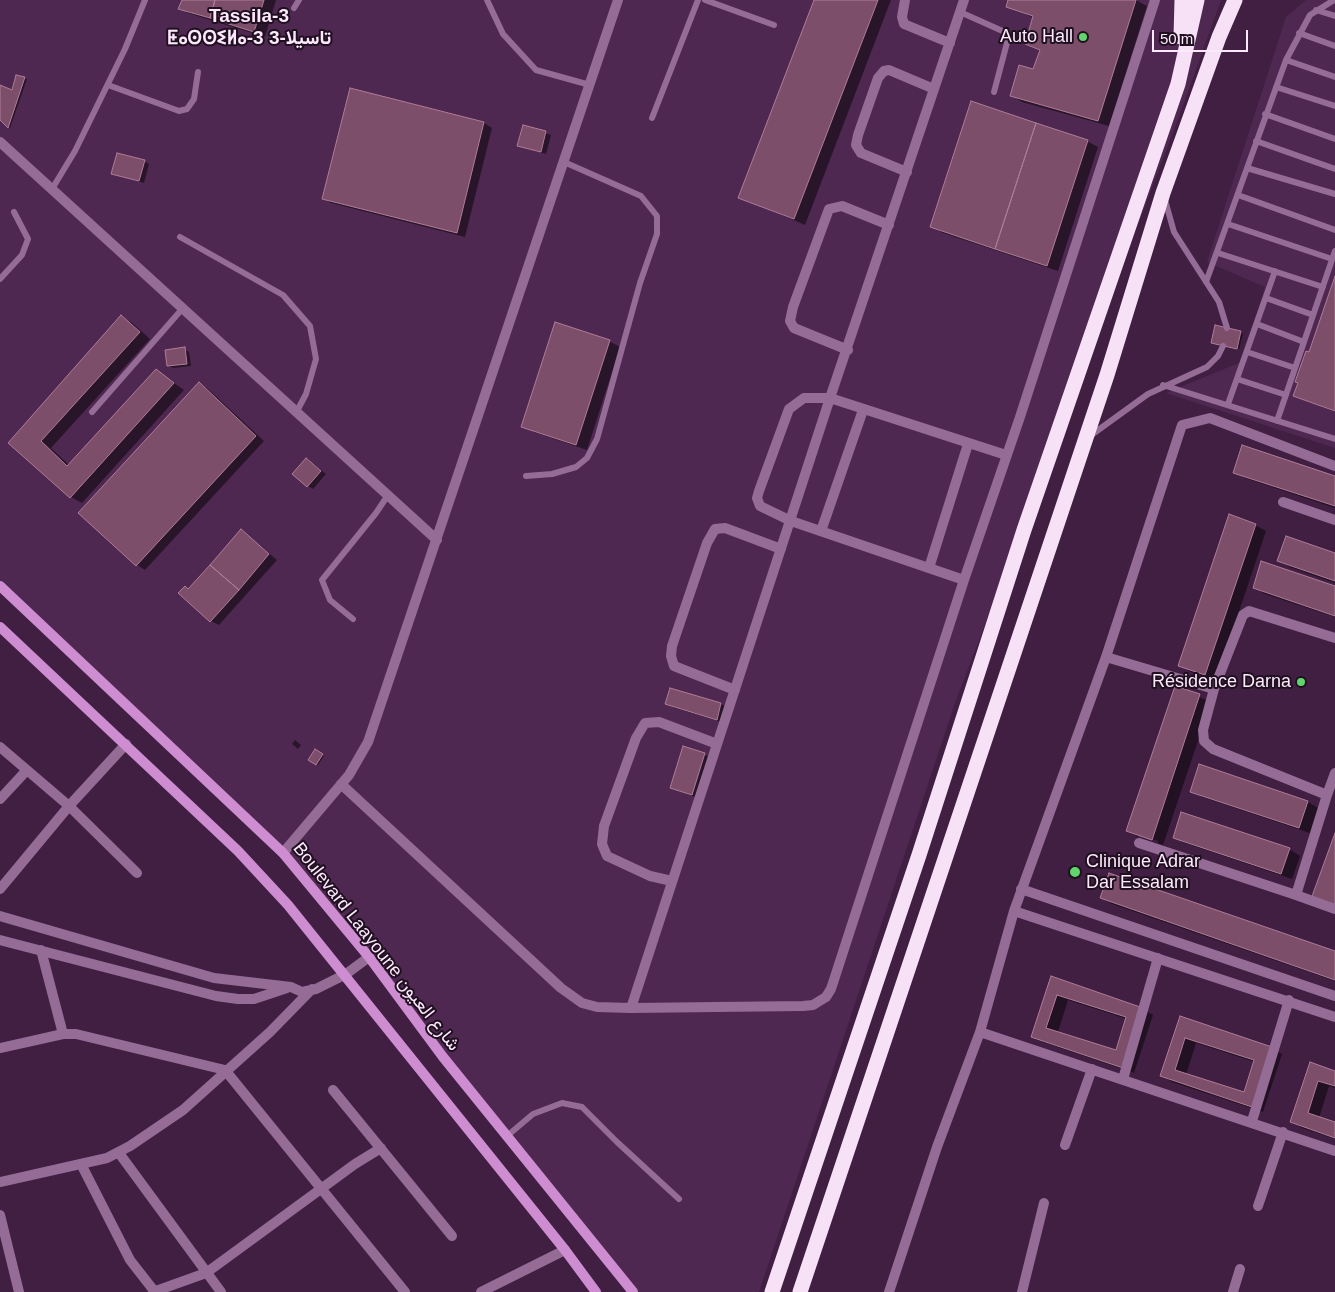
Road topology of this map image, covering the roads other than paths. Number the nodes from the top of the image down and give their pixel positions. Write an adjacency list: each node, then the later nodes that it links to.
1 (145, 0): 26 (lane)
2 (299, 0): 14 (lane)
3 (487, 0): 27 (lane)
4 (618, 0): 27 (street)
5 (698, 0): 33 (lane)
6 (705, 0): 18 (lane)
7 (905, 0): 20 (street)
8 (964, 0): 16 (street)
9 (1155, 0): 79 (street)
10 (1182, 0): 25 (highway)
11 (1197, 0): 25 (highway)
12 (1235, 0): 42 (highway)
13 (1334, 0): 15 (lane)
14 (294, 8)
15 (1316, 10): 17 (lane); 19 (lane)
16 (960, 12): 20 (street); 30 (lane)
17 (1335, 16)
18 (774, 26)
19 (1299, 33): 21 (lane); 22 (lane)
20 (950, 43): 29 (street)
21 (1335, 46)
22 (1286, 60): 24 (lane); 28 (lane)
23 (198, 72): 26 (lane)
24 (1335, 78)
25 (1178, 84): 160 (highway)
26 (108, 85): 41 (lane)
27 (590, 85): 37 (street)
28 (1276, 87): 31 (lane); 32 (lane)
29 (934, 89): 40 (street); 40 (street)
30 (994, 92)
31 (1335, 106)
32 (1265, 114): 34 (lane); 35 (lane)
33 (652, 118)
34 (1335, 139)
35 (1256, 141): 38 (lane); 39 (lane)
36 (0, 142): 41 (street)
37 (564, 162): 81 (lane); 87 (street)
38 (1247, 168): 43 (lane); 44 (lane)
39 (1335, 169)
40 (906, 172): 47 (street)
41 (52, 189): 58 (street)
42 (1163, 193): 55 (lane); 76 (highway)
43 (1335, 194)
44 (1238, 195): 46 (lane); 48 (lane)
45 (14, 212): 54 (lane)
46 (1228, 224): 51 (lane); 52 (lane)
47 (889, 225): 64 (street); 64 (street)
48 (1335, 230)
49 (180, 237): 74 (lane)
50 (1335, 251): 52 (lane)
51 (1218, 253): 53 (lane); 55 (lane)
52 (1332, 259): 56 (lane)
53 (1275, 271): 56 (lane); 57 (lane)
54 (0, 279)
55 (1206, 282): 61 (lane)
56 (1323, 287): 59 (lane)
57 (1266, 298): 59 (lane); 60 (lane)
58 (184, 308): 73 (lane); 74 (street)
59 (1313, 315): 62 (lane)
60 (1257, 324): 62 (lane); 65 (lane)
61 (1227, 328)
62 (1304, 342): 66 (lane)
63 (1223, 346): 68 (lane)
64 (848, 350): 70 (street)
65 (1247, 352): 66 (lane); 67 (lane)
66 (1295, 368): 69 (lane)
67 (1237, 379): 69 (lane); 71 (lane)
68 (1163, 385): 71 (lane); 76 (lane)
69 (1286, 395): 75 (lane)
70 (830, 398): 72 (street); 85 (street); 85 (street)
71 (1228, 404): 75 (lane)
72 (863, 410): 78 (street); 86 (street)
73 (92, 412)
74 (297, 412): 82 (street)
75 (1277, 421): 77 (lane)
76 (1084, 439): 161 (highway)
77 (1335, 440)
78 (968, 444): 79 (street); 89 (street)
79 (1006, 455): 90 (street)
80 (1335, 466): 95 (street)
81 (526, 476)
82 (388, 494): 87 (street); 92 (lane)
83 (1283, 502): 84 (street)
84 (1335, 520)
85 (790, 521): 86 (street); 88 (street)
86 (821, 531): 89 (street)
87 (437, 540): 103 (street)
88 (781, 549): 97 (street); 97 (street)
89 (929, 568): 90 (street)
90 (964, 580): 126 (street)
91 (0, 586): 108 (street, Boulevard Laayoune شارع العيون)
92 (353, 619)
93 (0, 627): 98 (street)
94 (1335, 638): 96 (street)
95 (1106, 656): 96 (street); 112 (street)
96 (1214, 689): 104 (street)
97 (735, 690): 99 (street)
98 (126, 744): 106 (street); 121 (street)
99 (717, 744): 110 (street); 110 (street)
100 (0, 747): 101 (street)
101 (26, 771): 105 (street); 106 (street)
102 (1335, 773): 104 (street)
103 (341, 784): 108 (street); 126 (street)
104 (1327, 795): 113 (street)
105 (0, 799)
106 (69, 806): 109 (street); 111 (street)
107 (1139, 843): 113 (street)
108 (283, 853): 119 (street, Boulevard Laayoune شارع العيون)
109 (137, 873)
110 (672, 881): 126 (street)
111 (0, 888)
112 (1021, 889): 115 (street); 124 (street)
113 (1296, 895): 114 (street)
114 (1335, 909)
115 (1014, 910): 120 (street); 128 (street)
116 (0, 916): 122 (street)
117 (0, 940): 118 (street)
118 (42, 950): 122 (street); 129 (street)
119 (369, 957): 121 (street); 137 (street, Boulevard Laayoune شارع العيون)
120 (1158, 958): 125 (street); 133 (street)
121 (346, 974): 123 (street); 150 (street)
122 (291, 987): 123 (street)
123 (312, 990): 132 (street)
124 (1335, 996)
125 (1289, 1000): 127 (street); 135 (street)
126 (631, 1008)
127 (1335, 1017)
128 (980, 1032): 131 (street); 162 (street)
129 (63, 1034): 130 (street); 132 (street)
130 (0, 1048)
131 (1092, 1069): 133 (street); 138 (street)
132 (225, 1070): 141 (street); 144 (street)
133 (1123, 1079): 135 (street)
134 (333, 1090): 139 (street)
135 (1252, 1121): 136 (street)
136 (1282, 1132): 140 (street); 147 (street)
137 (507, 1136): 145 (lane); 159 (street, Boulevard Laayoune شارع العيون)
138 (1065, 1145)
139 (381, 1148): 144 (street); 149 (street)
140 (1335, 1151)
141 (119, 1153): 142 (street); 152 (street)
142 (81, 1164): 143 (street); 154 (street)
143 (0, 1182)
144 (323, 1188): 152 (street); 156 (street)
145 (679, 1199)
146 (1044, 1203): 163 (street)
147 (1258, 1206)
148 (0, 1215): 153 (street)
149 (452, 1236)
150 (565, 1250): 157 (street); 158 (street)
151 (1240, 1269): 164 (street)
152 (206, 1273): 154 (street); 155 (street)
153 (19, 1292)
154 (154, 1292)
155 (221, 1292)
156 (405, 1292)
157 (481, 1292)
158 (596, 1292)
159 (633, 1292)
160 (772, 1292)
161 (800, 1292)
162 (890, 1292)
163 (1022, 1292)
164 (1233, 1292)

